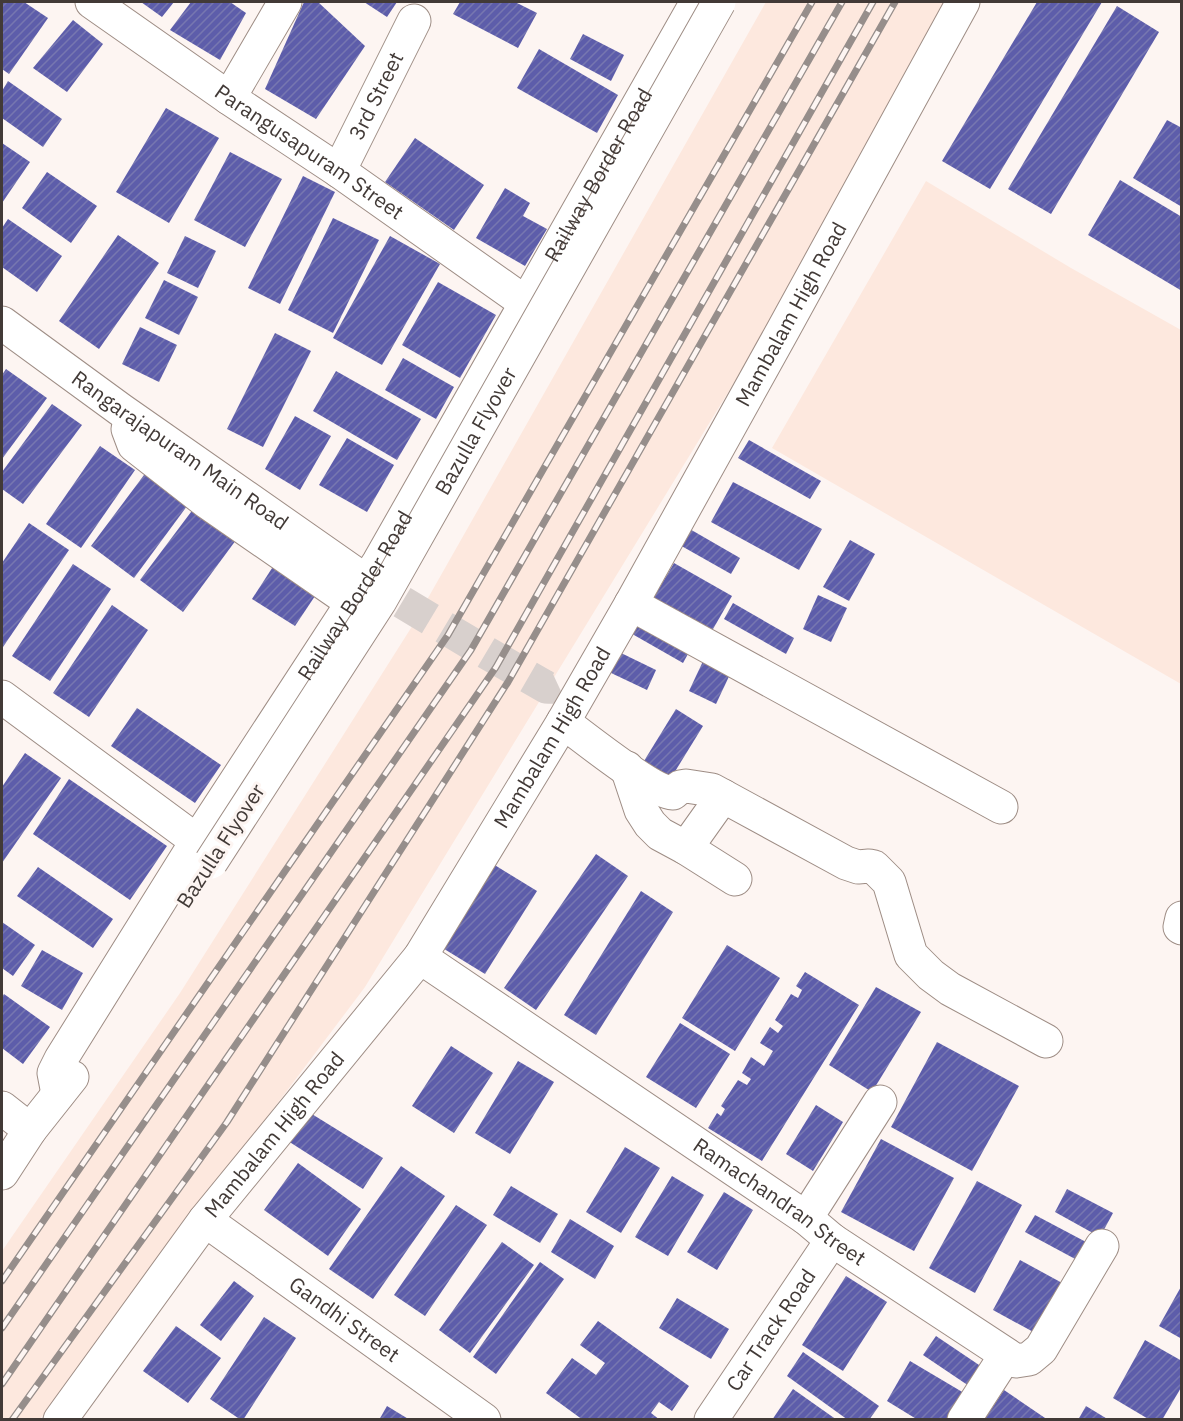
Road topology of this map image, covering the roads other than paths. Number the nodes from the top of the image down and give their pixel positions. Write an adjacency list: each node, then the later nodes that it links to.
1 (92, 2): 7 (street, Parangusapuram Street)
2 (285, 2): 7 (street)
3 (697, 2): 9 (street, Railway Border Road)
4 (720, 2): 27 (street, Bazulla Flyover, bridge)
5 (963, 2): 11 (street, Mambalam High Road)
6 (414, 21): 8 (street, 3rd Street)
7 (229, 98): 8 (street, Parangusapuram Street)
8 (339, 171): 9 (street, Parangusapuram Street)
9 (526, 303): 12 (street, Railway Border Road)
10 (2, 323): 12 (street, Rangarajapuram Main Road)
11 (688, 500): 13 (street, Mambalam High Road); 14 (street)
12 (364, 580): 20 (street, Railway Border Road)
13 (631, 604): 16 (street, Mambalam High Road); 19 (street)
14 (565, 681)
15 (2, 697): 20 (street)
16 (563, 722): 17 (street); 25 (street, Mambalam High Road)
17 (627, 768): 18 (street); 21 (street)
18 (723, 796): 21 (street); 26 (street)
19 (1001, 807)
20 (197, 842): 27 (street, Railway Border Road)
21 (686, 848): 22 (street)
22 (735, 879)
23 (1182, 918): 24 (street)
24 (1182, 928)
25 (420, 957): 32 (street, Ramachandran Street); 33 (street, Mambalam High Road)
26 (1046, 1041)
27 (58, 1094): 30 (street)
28 (880, 1102): 32 (street)
29 (2, 1108): 30 (street)
30 (30, 1130): 31 (street)
31 (2, 1173)
32 (807, 1218): 34 (street, Ramachandran Street)
33 (205, 1220): 37 (street, Mambalam High Road); 38 (street, Gandhi Street)
34 (832, 1240): 36 (street, Ramachandran Street); 39 (street, Car Track Road)
35 (1102, 1246): 36 (street)
36 (1006, 1355): 40 (street)
37 (60, 1419)
38 (483, 1419)
39 (711, 1419)
40 (964, 1419)

